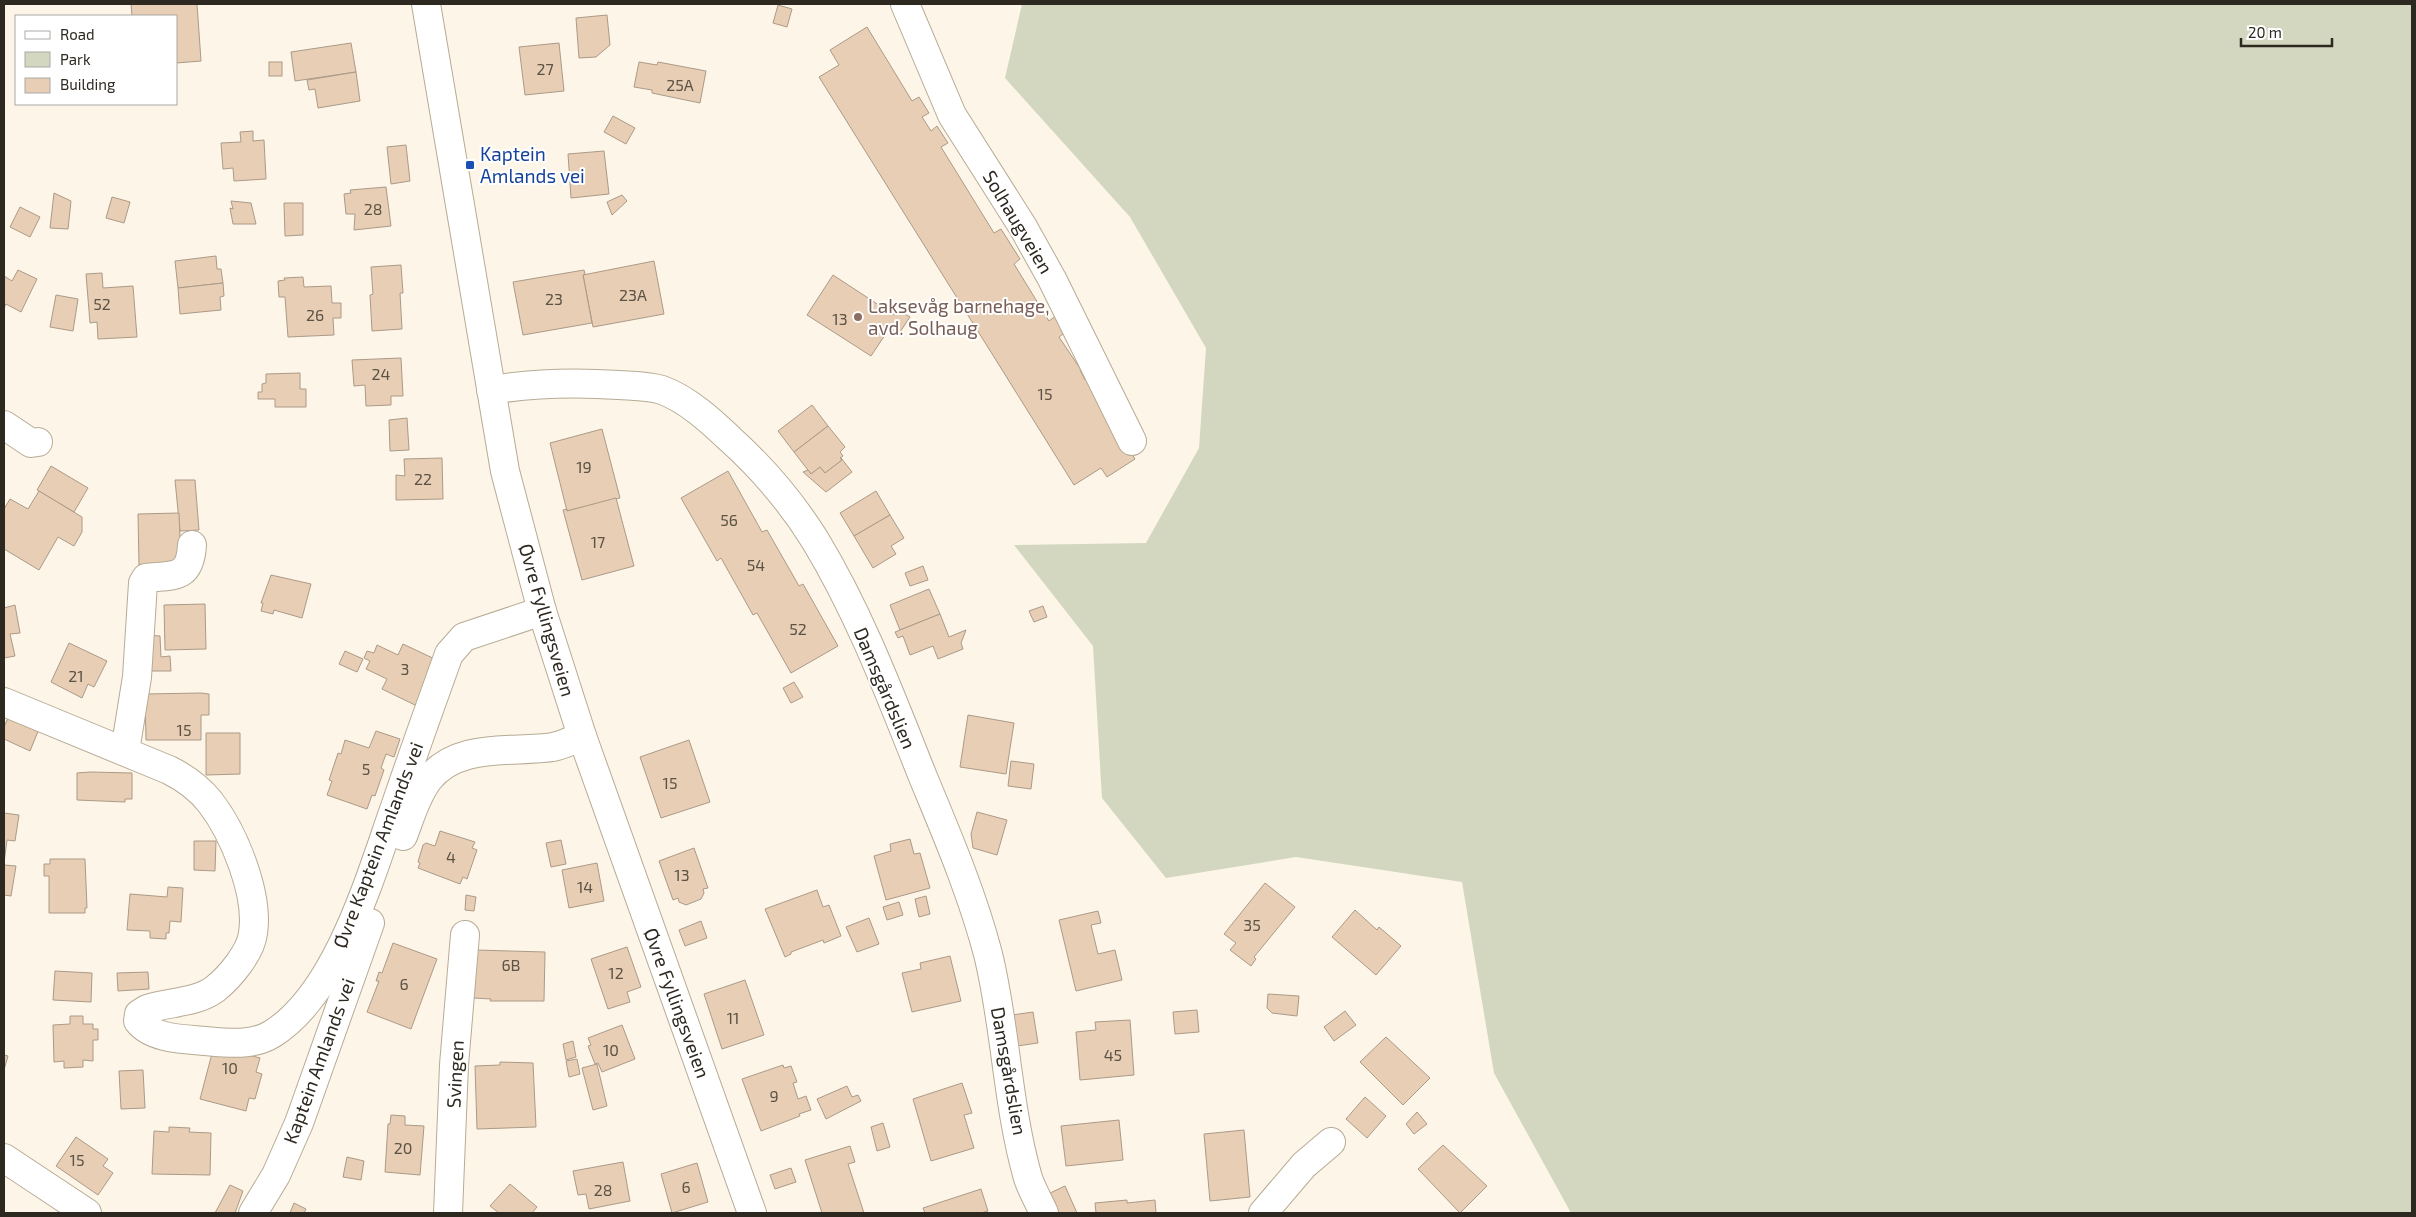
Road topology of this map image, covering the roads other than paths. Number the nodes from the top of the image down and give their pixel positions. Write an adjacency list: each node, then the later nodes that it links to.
1 (426, 4): 3 (street, Øvre Fyllingsveien)
2 (905, 4): 5 (street, Solhaugveien)
3 (491, 390): 8 (street, Øvre Fyllingsveien); 19 (street, Damsgårdslien)
4 (4, 425): 6 (street)
5 (1132, 441)
6 (38, 442)
7 (192, 545): 11 (street)
8 (542, 610): 10 (street, Øvre Fyllingsveien); 11 (street, Øvre Kaptein Amlands vei)
9 (4, 702): 11 (street, Øvre Kaptein Amlands vei)
10 (582, 736): 16 (street, Kaptein Amlands vei); 18 (street, Øvre Fyllingsveien)
11 (125, 750)
12 (465, 935): 17 (street, Svingen)
13 (1331, 1142): 20 (street)
14 (4, 1158): 15 (street)
15 (87, 1213)
16 (253, 1213)
17 (448, 1213)
18 (752, 1213)
19 (1044, 1213)
20 (1263, 1213)

